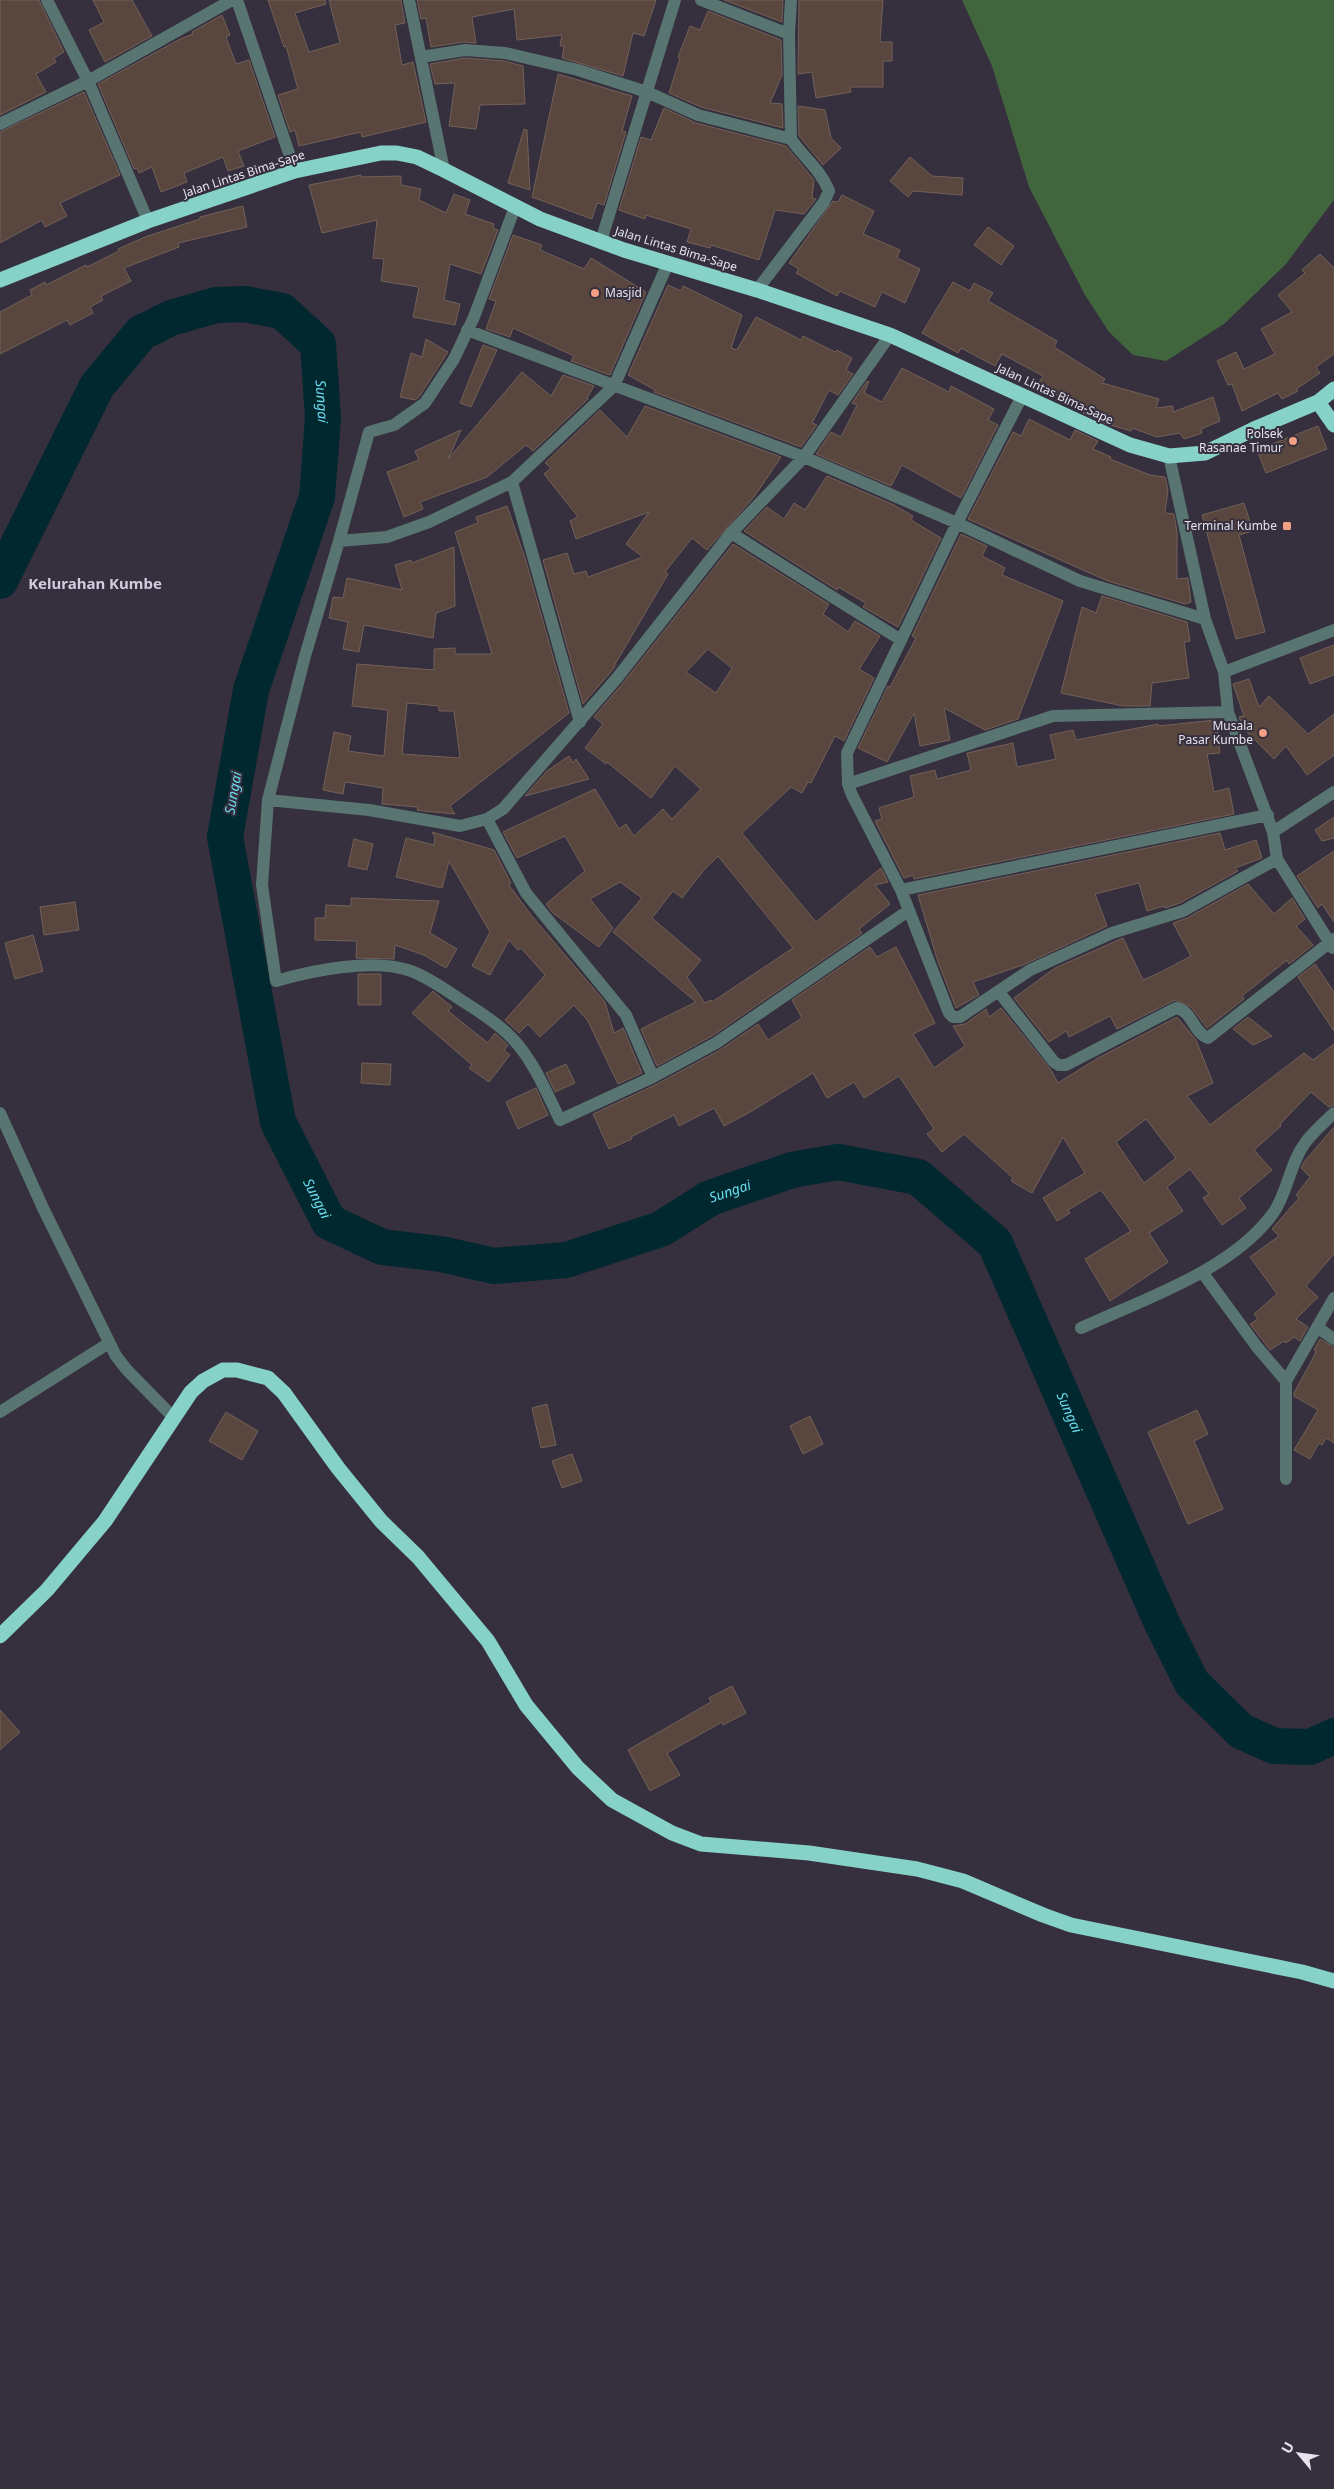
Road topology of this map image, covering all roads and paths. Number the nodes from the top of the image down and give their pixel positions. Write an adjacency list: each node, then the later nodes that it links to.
1 (47, 0): 10 (street)
2 (232, 0): 10 (street)
3 (237, 0): 15 (street)
4 (409, 0): 9 (street)
5 (675, 0): 11 (street)
6 (701, 0): 8 (street)
7 (791, 0): 8 (street)
8 (789, 34): 13 (street)
9 (421, 57): 11 (street); 14 (street)
10 (88, 81): 12 (street); 17 (street)
11 (646, 92): 13 (street); 18 (street)
12 (0, 124)
13 (791, 139): 21 (street)
14 (444, 170): 15 (highway, Jalan Lintas Bima-Sape); 16 (highway, Jalan Lintas Bima-Sape)
15 (296, 171): 17 (highway, Jalan Lintas Bima-Sape)
16 (515, 207): 18 (highway, Jalan Lintas Bima-Sape); 22 (street)
17 (148, 221): 20 (highway, Jalan Lintas Bima-Sape)
18 (600, 241): 19 (highway, Jalan Lintas Bima-Sape)
19 (668, 263): 21 (highway, Jalan Lintas Bima-Sape); 24 (street)
20 (2, 276)
21 (757, 290): 23 (highway, Jalan Lintas Bima-Sape)
22 (467, 330): 24 (street); 34 (street)
23 (890, 335): 26 (highway, Jalan Lintas Bima-Sape); 30 (street)
24 (614, 386): 30 (street); 31 (street)
25 (1334, 389): 27 (highway, Jalan Lintas Bima-Sape)
26 (1022, 396): 29 (highway, Jalan Lintas Bima-Sape); 32 (street)
27 (1318, 402): 28 (highway); 29 (highway, Jalan Lintas Bima-Sape)
28 (1334, 425)
29 (1169, 456): 35 (street)
30 (804, 457): 32 (street); 33 (street)
31 (512, 482): 34 (street); 40 (street)
32 (957, 523): 35 (street); 37 (street)
33 (731, 533): 37 (street); 40 (street)
34 (339, 541): 43 (street)
35 (1205, 618): 38 (street)
36 (1334, 630): 38 (street)
37 (901, 640): 41 (street)
38 (1224, 672): 39 (street)
39 (1228, 712): 41 (street); 44 (street)
40 (580, 722): 45 (street)
41 (848, 784): 48 (street)
42 (1334, 792): 46 (street)
43 (268, 800): 45 (street); 52 (street)
44 (1268, 814): 46 (street); 48 (street)
45 (487, 819): 52 (street)
46 (1273, 832): 47 (street)
47 (1277, 860): 50 (street); 51 (street)
48 (901, 890): 49 (street)
49 (908, 910): 51 (street); 52 (street)
50 (1332, 944): 51 (street)
51 (999, 992)
52 (653, 1077)
53 (0, 1113): 60 (street)
54 (1334, 1113): 55 (street)
55 (1202, 1272): 58 (street); 61 (street)
56 (1334, 1298): 57 (street)
57 (1317, 1327): 59 (street); 61 (street)
58 (1081, 1328)
59 (1334, 1339)
60 (109, 1343): 62 (street); 63 (street)
61 (1286, 1381): 64 (street)
62 (0, 1412)
63 (174, 1418): 65 (highway); 66 (highway)
64 (1286, 1479)
65 (0, 1636)
66 (1334, 1981)

